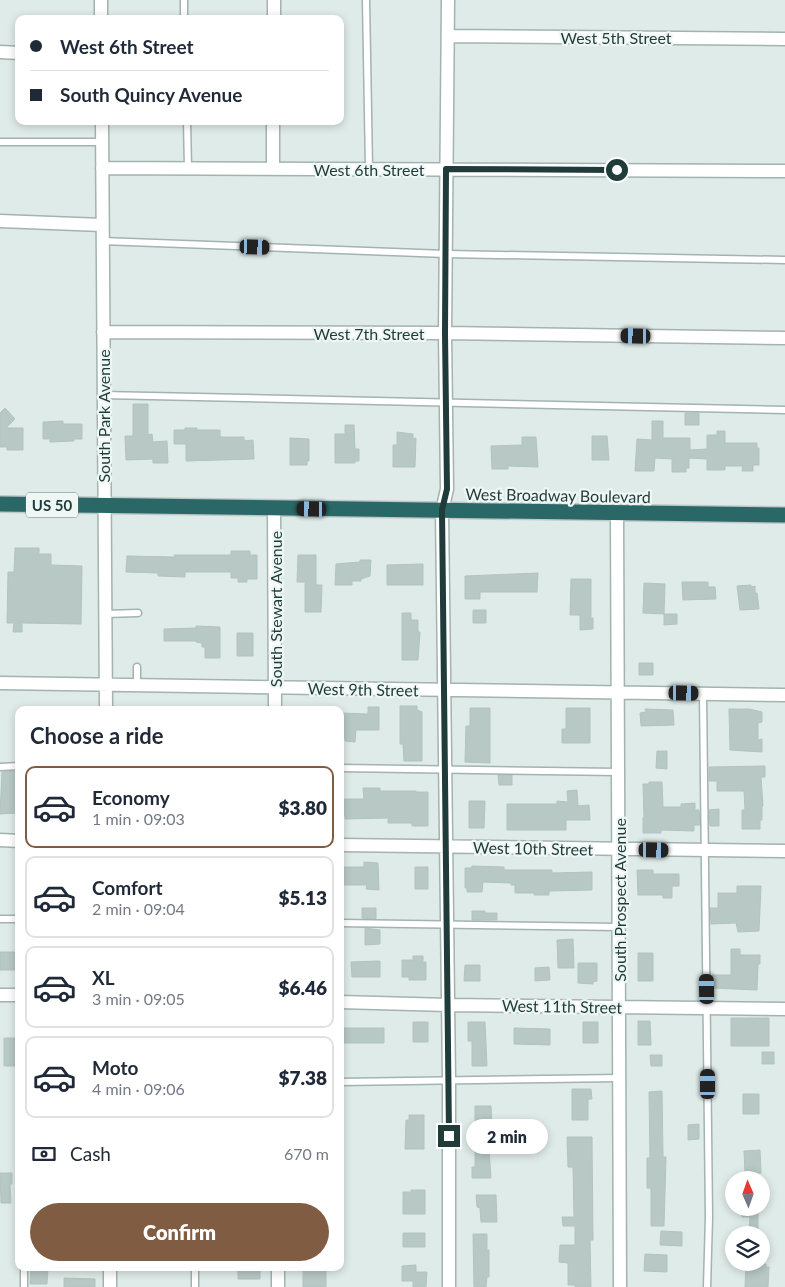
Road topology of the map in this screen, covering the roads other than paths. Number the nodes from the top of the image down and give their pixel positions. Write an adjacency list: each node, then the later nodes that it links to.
1 (101, 0): 6 (street)
2 (184, 0): 7 (lane)
3 (274, 0): 8 (street)
4 (366, 0): 21 (lane)
5 (448, 0): 9 (street)
6 (102, 15)
7 (184, 15)
8 (274, 15)
9 (448, 36): 10 (street, West 5th Street); 22 (street)
10 (785, 38)
11 (0, 52): 12 (street)
12 (15, 53)
13 (102, 125): 17 (street, South Park Avenue)
14 (187, 125): 19 (lane)
15 (273, 125): 20 (street)
16 (0, 142): 17 (lane)
17 (102, 142): 18 (street, South Park Avenue)
18 (102, 168): 19 (street, West 6th Street); 25 (street, South Park Avenue)
19 (188, 168): 20 (street, West 6th Street)
20 (273, 168): 21 (street, West 6th Street)
21 (368, 168): 22 (street, West 6th Street)
22 (446, 169): 23 (street, West 6th Street); 27 (street)
23 (785, 171)
24 (0, 221): 25 (street)
25 (102, 225): 26 (street, South Park Avenue)
26 (102, 241): 27 (lane); 29 (street, South Park Avenue)
27 (446, 254): 28 (lane); 30 (street)
28 (785, 260)
29 (103, 332): 30 (street, West 7th Street); 32 (street, South Park Avenue)
30 (445, 333): 31 (street, West 7th Street); 33 (street)
31 (785, 338)
32 (103, 395): 33 (lane); 36 (street, South Park Avenue)
33 (447, 402): 34 (lane); 38 (street)
34 (785, 410)
35 (0, 504): 36 (highway, West Broadway Boulevard / US 50)
36 (104, 506): 37 (highway, West Broadway Boulevard / US 50); 41 (street, South Park Avenue)
37 (274, 508): 38 (highway, West Broadway Boulevard / US 50); 47 (street, South Stewart Avenue)
38 (442, 510): 39 (highway, West Broadway Boulevard / US 50); 48 (street)
39 (617, 513): 40 (highway, West Broadway Boulevard / US 50); 49 (street, South Prospect Avenue)
40 (785, 515)
41 (105, 614): 42 (lane); 45 (street, South Park Avenue)
42 (138, 614)
43 (138, 667): 46 (lane)
44 (0, 683): 45 (street, West 9th Street)
45 (106, 685): 46 (street, West 9th Street); 52 (street, South Park Avenue)
46 (137, 685): 47 (street, West 9th Street)
47 (275, 687): 48 (street, West 9th Street); 53 (street, South Stewart Avenue)
48 (445, 690): 49 (street, West 9th Street); 57 (street)
49 (618, 692): 50 (street, West 9th Street); 58 (street, South Prospect Avenue)
50 (703, 694): 51 (street, West 9th Street); 64 (lane)
51 (785, 695)
52 (106, 706)
53 (276, 706)
54 (15, 766): 55 (lane)
55 (0, 767)
56 (344, 768): 57 (lane)
57 (446, 769): 58 (lane); 62 (street)
58 (618, 772): 63 (street, South Prospect Avenue)
59 (0, 840): 60 (street)
60 (15, 841)
61 (344, 845): 62 (street, West 10th Street)
62 (447, 847): 63 (street, West 10th Street); 69 (street)
63 (619, 849): 64 (street, West 10th Street); 70 (street, South Prospect Avenue)
64 (705, 850): 65 (street, West 10th Street); 76 (lane)
65 (785, 851)
66 (0, 919): 67 (lane)
67 (15, 919)
68 (344, 923): 69 (lane)
69 (447, 925): 70 (lane); 74 (street)
70 (619, 927): 75 (street, South Prospect Avenue)
71 (0, 995): 72 (street)
72 (15, 995)
73 (344, 1002): 74 (street, West 11th Street)
74 (448, 1005): 75 (street, West 11th Street); 79 (street)
75 (620, 1007): 76 (street, West 11th Street); 78 (street, South Prospect Avenue)
76 (707, 1008): 77 (street, West 11th Street); 91 (lane)
77 (785, 1008)
78 (620, 1078): 79 (lane); 90 (street, South Prospect Avenue)
79 (449, 1080): 80 (lane); 89 (street)
80 (344, 1082)
81 (24, 1271): 85 (lane)
82 (110, 1271): 86 (street)
83 (195, 1271): 87 (lane)
84 (278, 1271): 88 (street)
85 (24, 1287)
86 (110, 1287)
87 (195, 1287)
88 (278, 1287)
89 (449, 1287)
90 (620, 1287)
91 (707, 1287)

